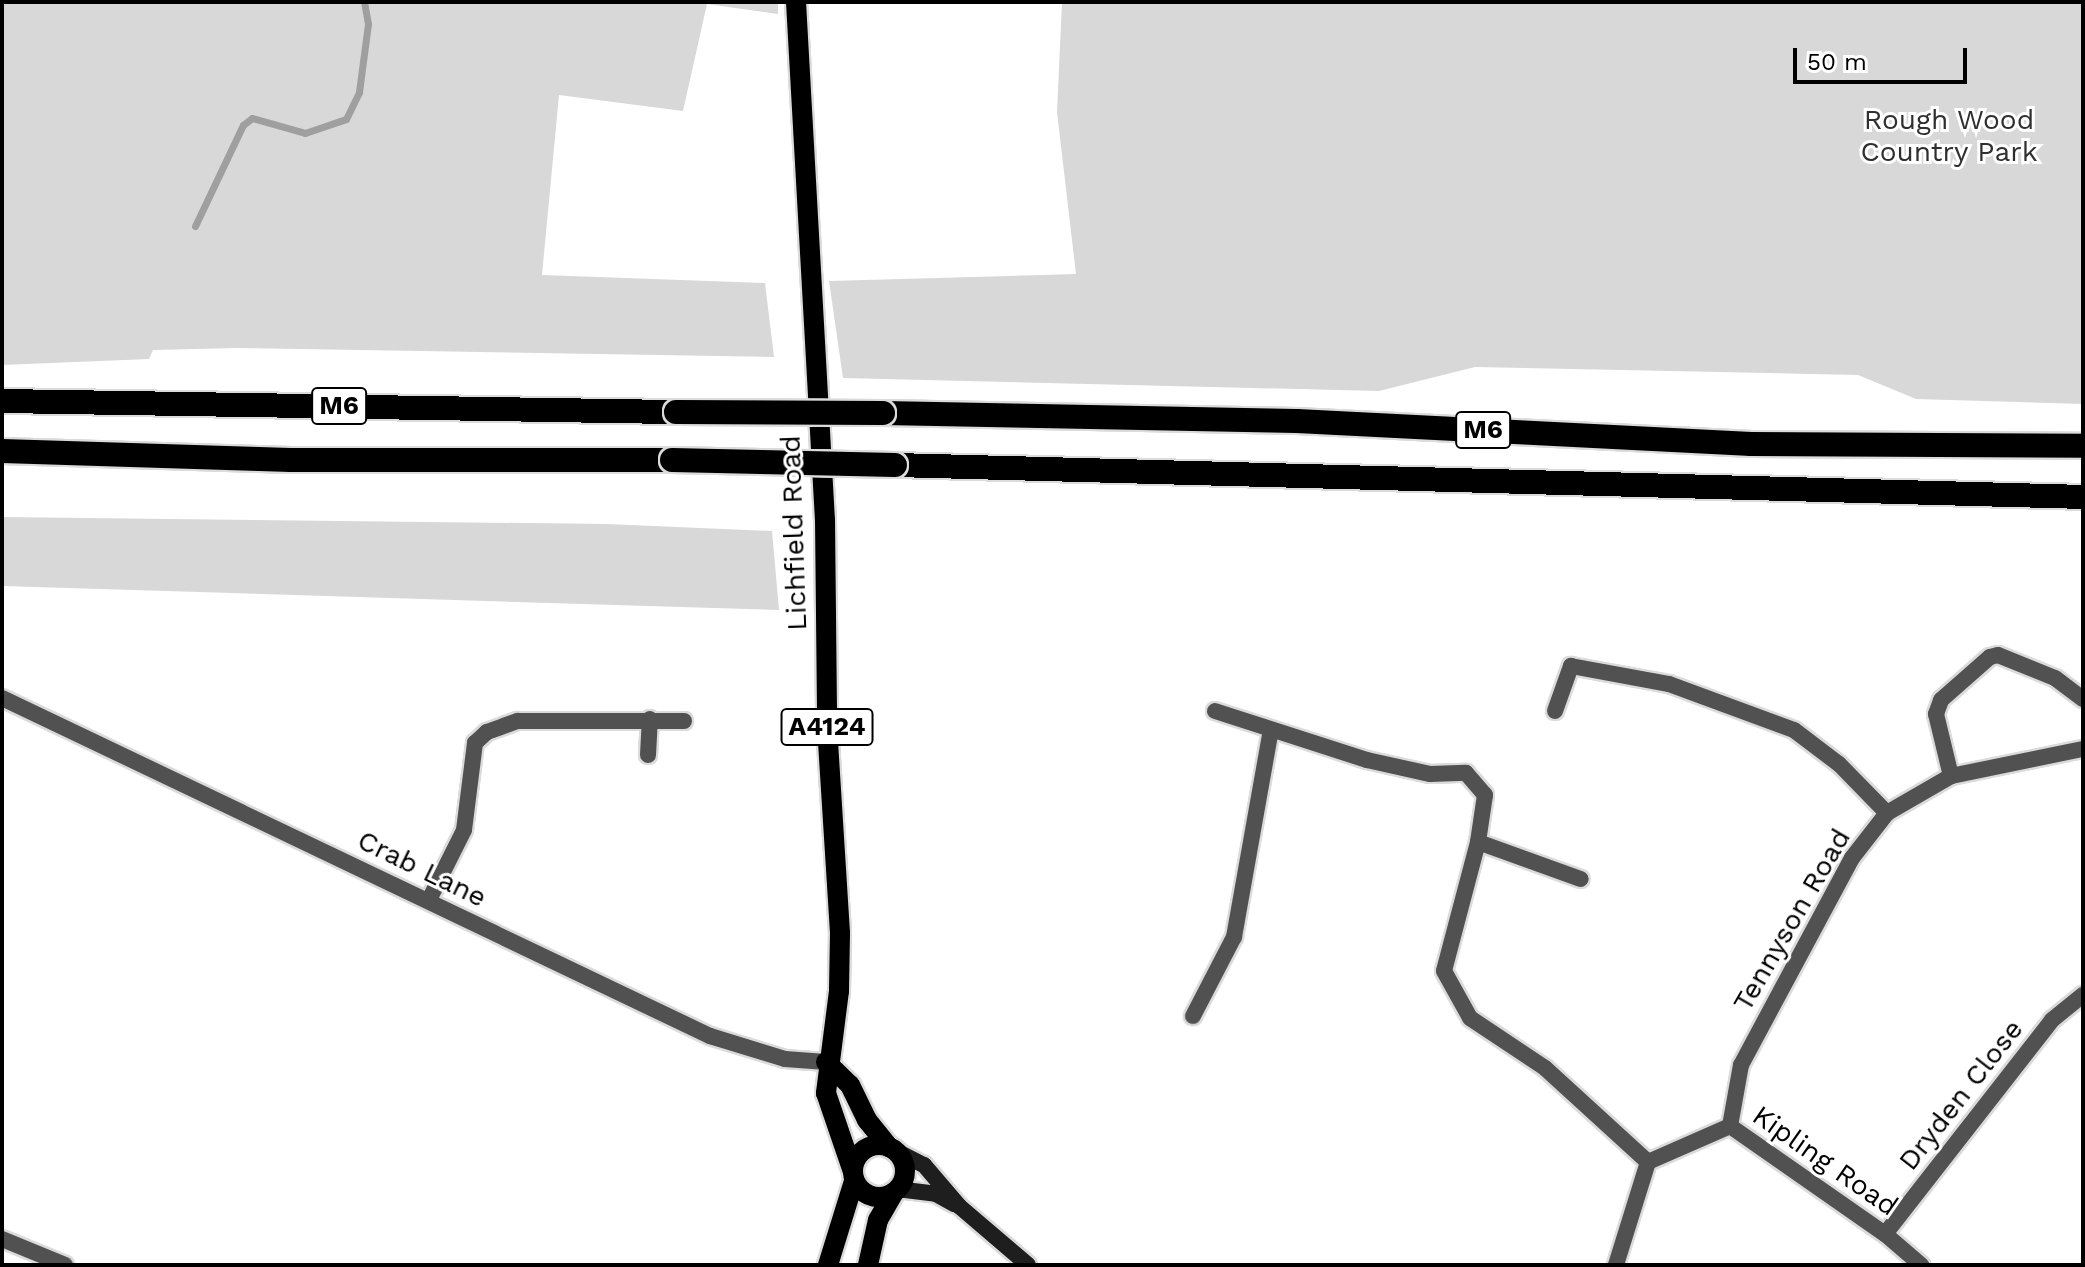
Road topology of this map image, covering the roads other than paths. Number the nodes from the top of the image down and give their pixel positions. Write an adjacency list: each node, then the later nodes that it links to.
1 (796, 2): 22 (main road, Lichfield Road / A4124)
2 (2, 401): 3 (highway, M6, bridge)
3 (2083, 446)
4 (2, 451): 5 (highway, M6, bridge)
5 (2083, 497)
6 (2, 698): 19 (street, Crab Lane)
7 (2083, 699): 15 (street)
8 (1215, 711): 12 (street)
9 (1555, 711): 16 (street)
10 (650, 719): 11 (street); 14 (street); 19 (street)
11 (684, 721)
12 (1271, 730): 17 (street); 21 (street)
13 (2083, 749): 15 (street, Tennyson Road)
14 (648, 755)
15 (1951, 776): 16 (street, Tennyson Road)
16 (1887, 813): 23 (street, Tennyson Road)
17 (1478, 842): 18 (street); 25 (street)
18 (1581, 879)
19 (429, 900): 22 (street, Crab Lane)
20 (2083, 995): 29 (street, Dryden Close)
21 (1193, 1016)
22 (826, 1062): 24 (main road); 26 (main road, Lichfield Road / A4124)
23 (1730, 1126): 25 (street, Kipling Road); 29 (street, Kipling Road)
24 (891, 1148): 26 (main road); 27 (main road); 28 (street)
25 (1648, 1162): 35 (street)
26 (854, 1177): 27 (main road); 32 (main road)
27 (896, 1190): 28 (street); 33 (main road)
28 (959, 1206): 34 (street)
29 (1885, 1234): 36 (street, Kipling Road)
30 (2, 1239): 31 (street)
31 (65, 1265)
32 (828, 1265)
33 (868, 1265)
34 (1028, 1265)
35 (1616, 1265)
36 (1921, 1265)

